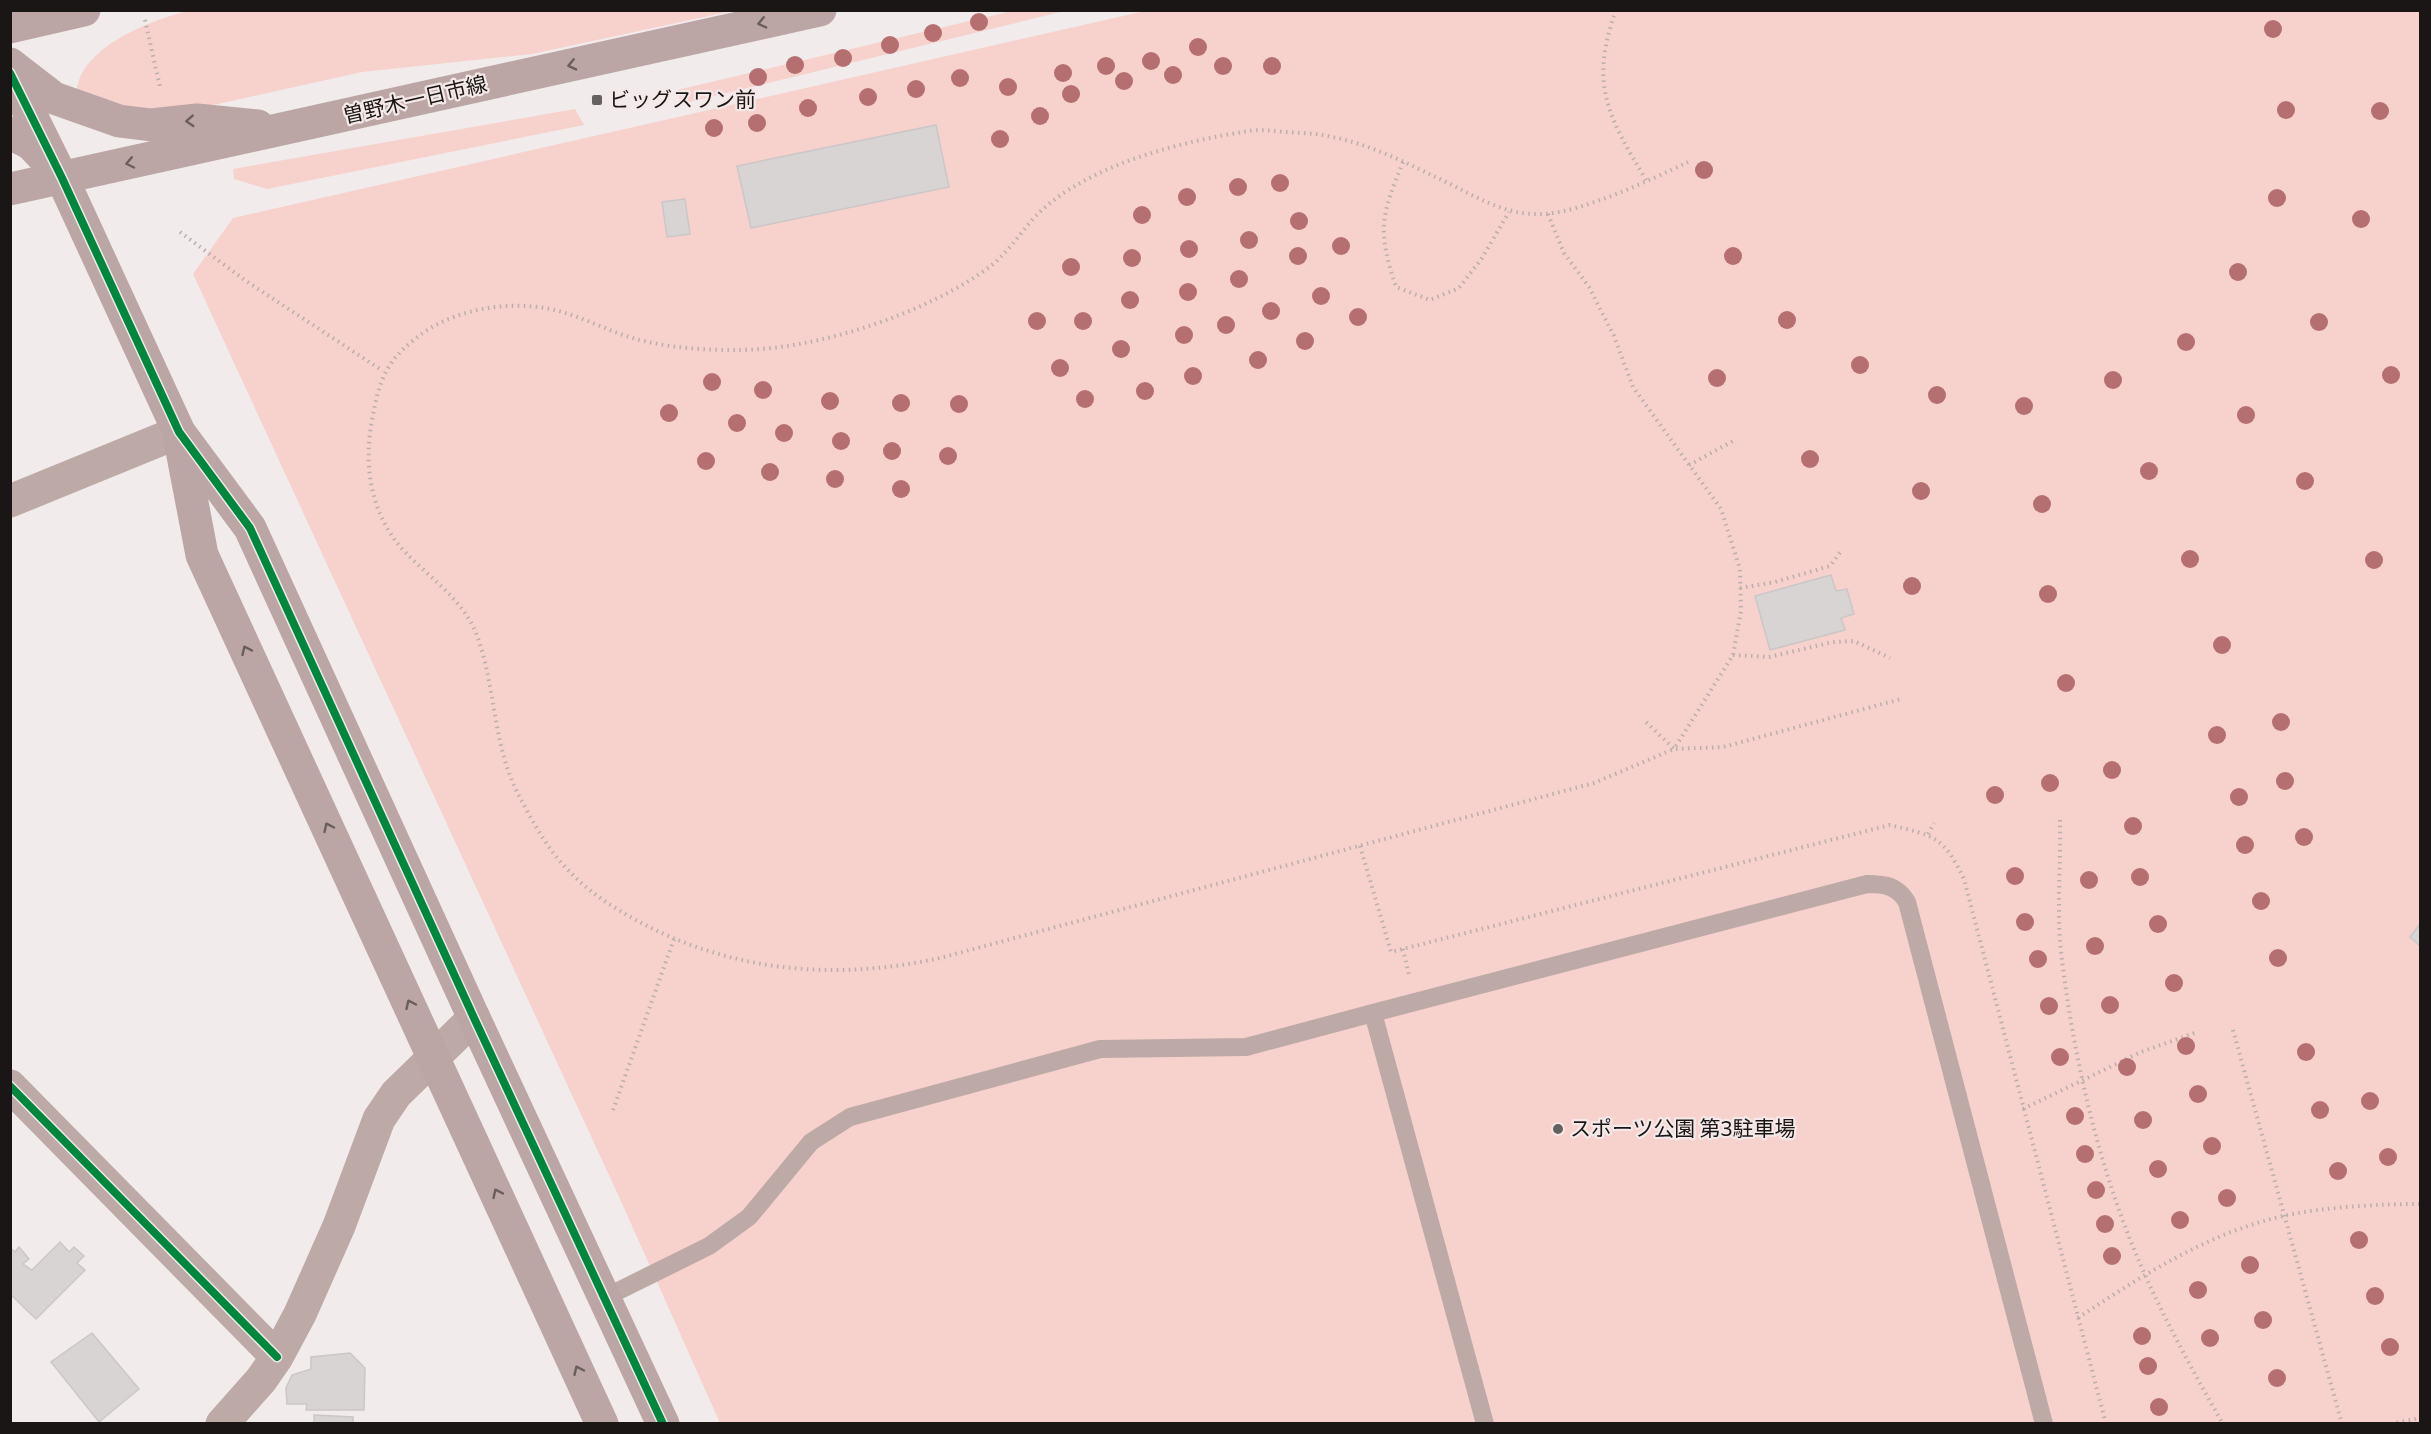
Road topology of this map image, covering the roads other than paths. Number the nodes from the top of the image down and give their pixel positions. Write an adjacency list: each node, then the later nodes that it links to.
1 (84, 10): 3 (street)
2 (819, 10): 6 (street, 曽野木一日市線, one-way to 6)
3 (10, 27)
4 (10, 64): 6 (street, one-way to 4)
5 (10, 73): 8 (street)
6 (290, 129): 8 (street, 曽野木一日市線, one-way to 8)
7 (10, 133): 8 (street)
8 (62, 178): 9 (street, 曽野木一日市線); 10 (street)
9 (10, 189)
10 (179, 432): 11 (street); 13 (street); 14 (street, one-way to 10)
11 (10, 501)
12 (1373, 1013): 16 (lane); 21 (lane); 22 (lane)
13 (474, 1018): 14 (street); 16 (street)
14 (435, 1058): 17 (street); 19 (street, one-way to 14)
15 (10, 1086): 17 (street)
16 (606, 1297): 20 (street)
17 (277, 1357): 18 (street)
18 (222, 1424)
19 (602, 1424)
20 (663, 1424)
21 (1485, 1424)
22 (2044, 1424)

